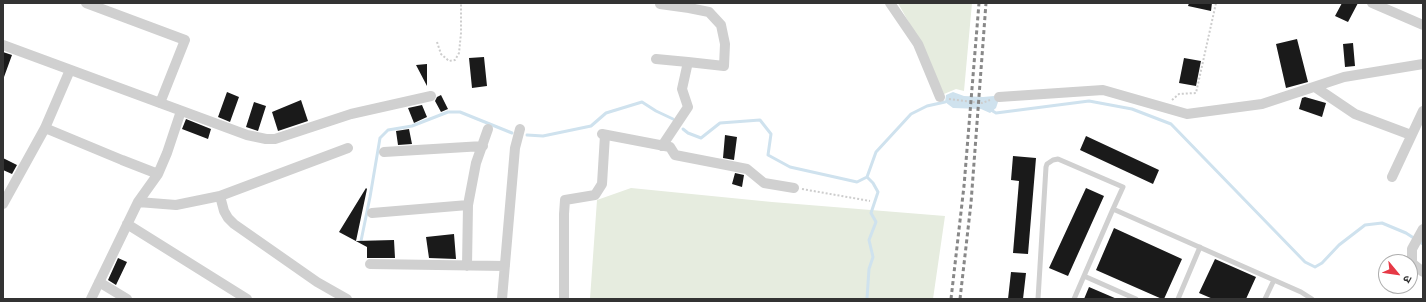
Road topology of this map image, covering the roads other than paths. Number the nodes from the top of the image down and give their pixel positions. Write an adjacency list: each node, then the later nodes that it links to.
1 (86, 3): 15 (street)
2 (890, 3): 13 (street)
3 (1372, 3): 5 (street)
4 (660, 4): 8 (street)
5 (1423, 25)
6 (3, 45): 10 (street)
7 (656, 59): 8 (street)
8 (688, 62): 23 (street)
9 (1423, 64): 11 (street)
10 (70, 70): 15 (street); 18 (street)
11 (1315, 86): 14 (street); 21 (street)
12 (431, 96): 16 (street)
13 (940, 97)
14 (999, 97)
15 (160, 103): 16 (street)
16 (181, 111): 26 (street)
17 (1423, 111): 21 (street)
18 (45, 128): 26 (street); 31 (street)
19 (488, 129): 22 (street)
20 (520, 129): 40 (street)
21 (1412, 135): 27 (street)
22 (482, 146): 25 (street); 32 (street)
23 (662, 146): 28 (street); 50 (street)
24 (348, 148): 29 (street)
25 (384, 152)
26 (158, 174): 30 (street)
27 (1392, 177)
28 (794, 188)
29 (220, 196): 30 (street); 48 (street)
30 (138, 202): 35 (street)
31 (3, 204)
32 (468, 205): 34 (street); 39 (street)
33 (1113, 209): 37 (lane); 42 (lane); 51 (lane)
34 (372, 212)
35 (127, 224): 44 (street); 47 (street)
36 (1419, 236): 41 (street)
37 (1200, 247): 43 (lane); 54 (lane)
38 (370, 264): 39 (street)
39 (467, 266): 40 (street)
40 (505, 266): 49 (street)
41 (1423, 272)
42 (1084, 276): 52 (lane); 53 (lane)
43 (1274, 280): 55 (lane); 56 (lane)
44 (99, 282): 45 (street); 46 (street)
45 (91, 299)
46 (126, 299)
47 (247, 299)
48 (347, 299)
49 (502, 299)
50 (564, 299)
51 (1038, 299)
52 (1074, 299)
53 (1136, 299)
54 (1178, 299)
55 (1264, 299)
56 (1312, 299)

